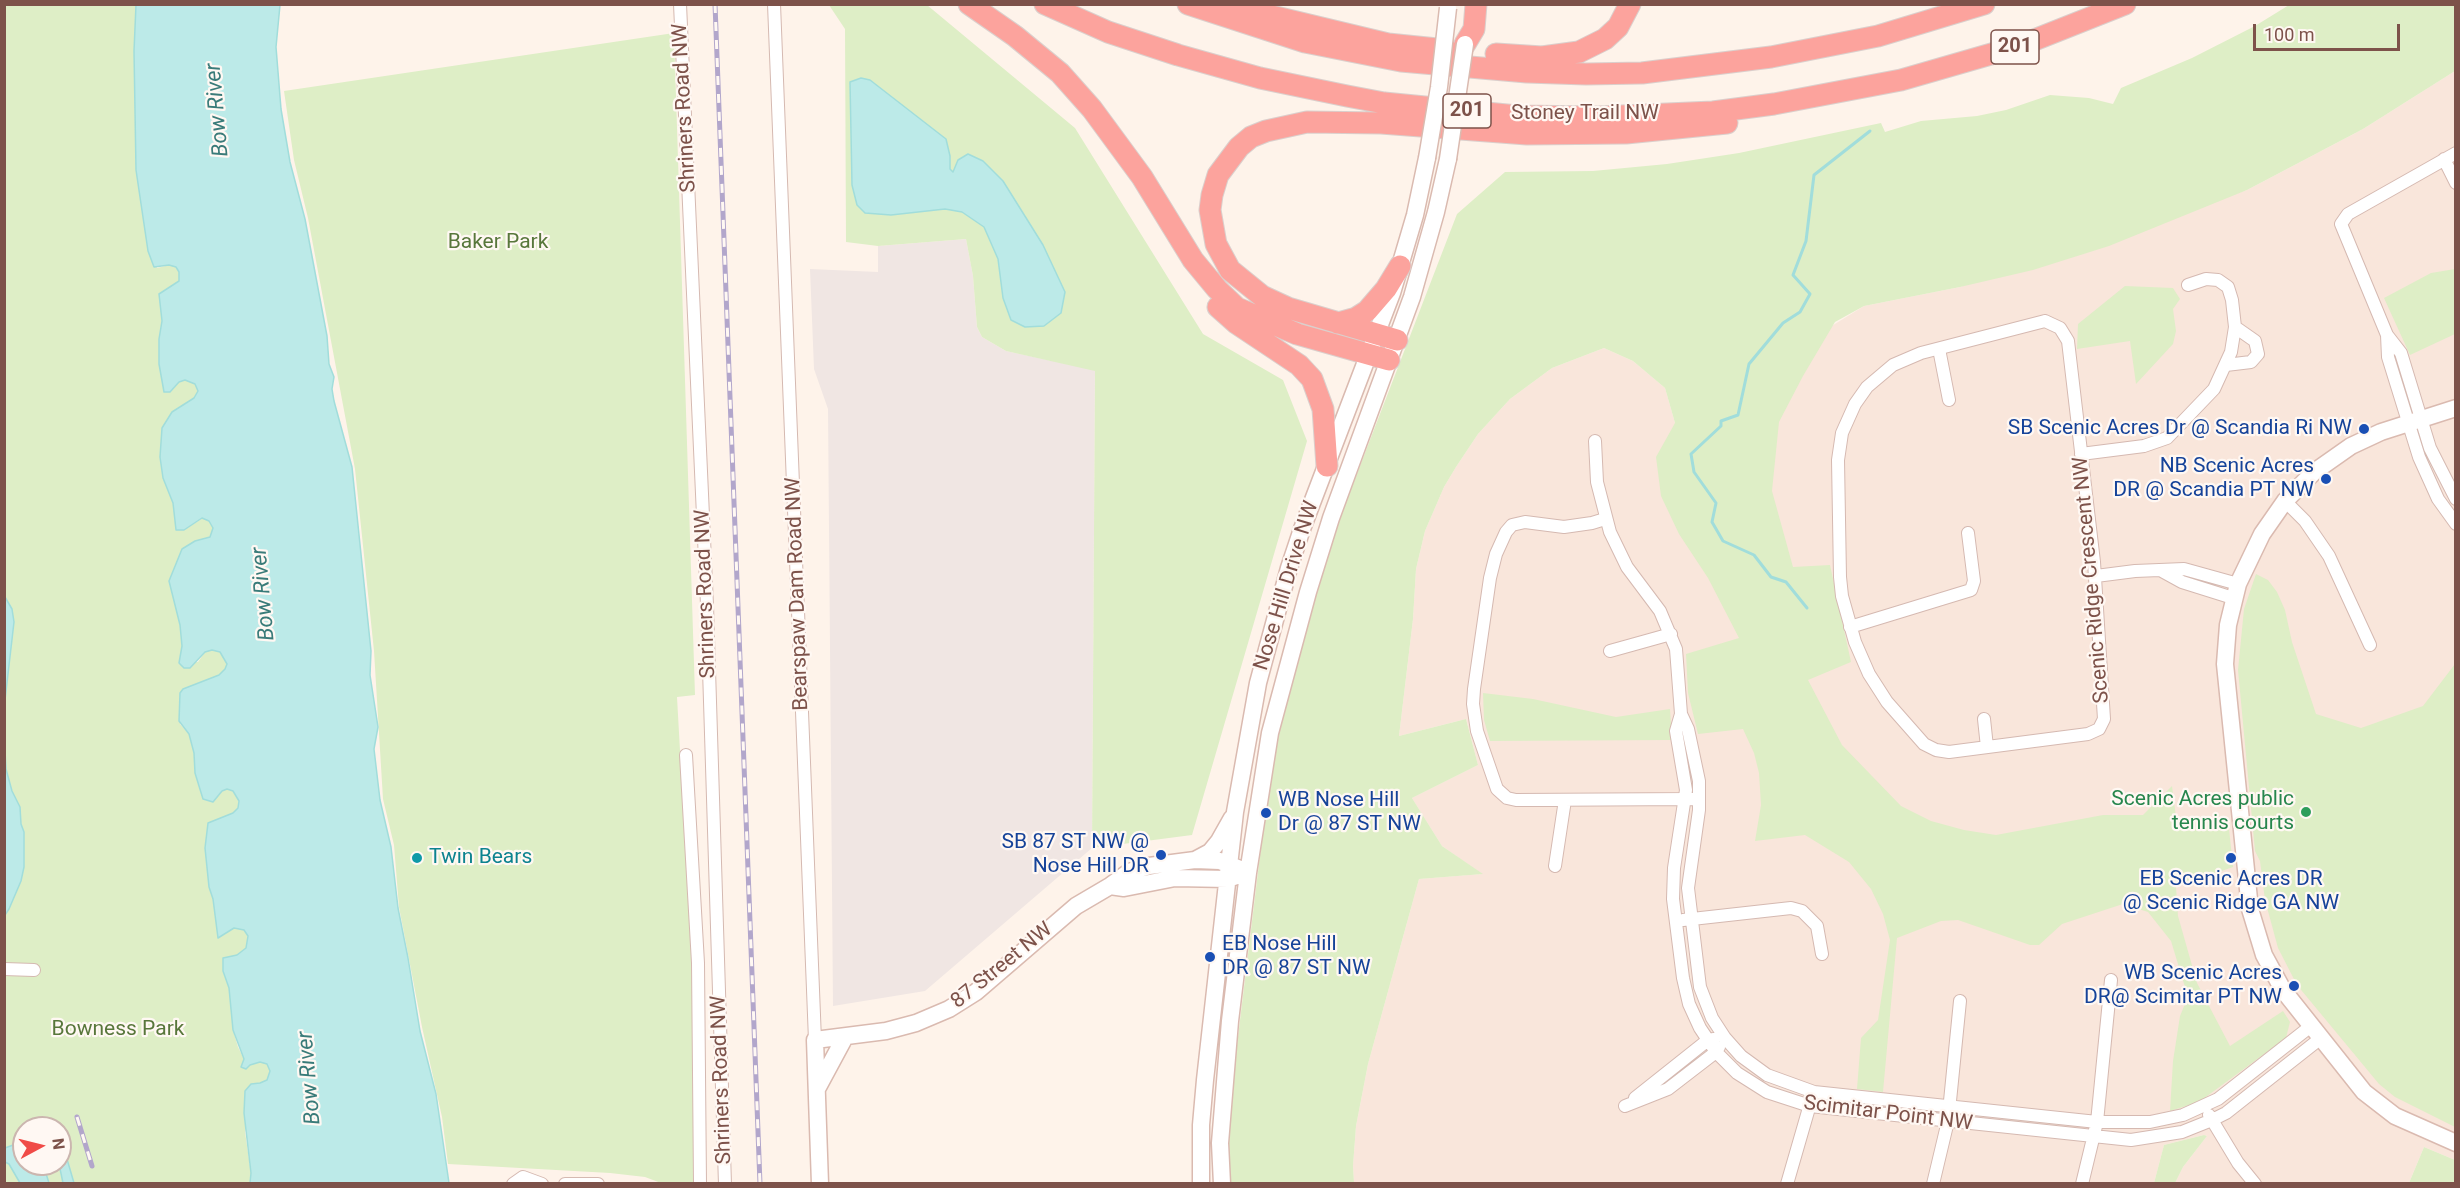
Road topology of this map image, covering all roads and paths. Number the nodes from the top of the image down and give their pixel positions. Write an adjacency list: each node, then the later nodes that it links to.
1 (681, 4): 86 (street, Shriners Road NW)
2 (774, 4): 67 (street, Bearspaw Dam Road NW)
3 (969, 4): 17 (highway)
4 (1045, 4): 13 (highway, Stoney Trail NW / 201)
5 (1188, 4): 8 (highway, Stoney Trail NW / 201)
6 (1224, 4): 7 (highway)
7 (1630, 4)
8 (1984, 4)
9 (2125, 4): 13 (highway, Stoney Trail NW / 201)
10 (1448, 6): 18 (main road, Nose Hill Drive NW, bridge)
11 (1472, 8): 12 (highway)
12 (1465, 44): 22 (main road, Nose Hill Drive NW, bridge)
13 (1901, 80): 20 (highway)
14 (2456, 153): 15 (street)
15 (2444, 159): 16 (street); 29 (street)
16 (2456, 183)
17 (1152, 193): 24 (highway); 32 (highway)
18 (1400, 266): 20 (highway); 22 (main road, Nose Hill Drive NW)
19 (2188, 285): 21 (street)
20 (1338, 322): 22 (highway)
21 (2235, 327): 26 (street); 26 (street)
22 (1387, 337): 24 (main road, Nose Hill Drive NW); 25 (main road, Nose Hill Drive NW)
23 (1938, 349): 27 (street); 31 (street, Scenic Ridge Crescent NW); 40 (street, Scenic Ridge Crescent NW)
24 (1369, 354): 25 (highway); 32 (main road, Nose Hill Drive NW)
25 (1389, 360): 55 (main road, Nose Hill Drive NW)
26 (2226, 365): 31 (street)
27 (1949, 400)
28 (2456, 408): 29 (main road)
29 (2414, 421): 33 (street); 34 (main road); 36 (street)
30 (1595, 441): 35 (street, Scimitar Point NW)
31 (2081, 454): 38 (street, Scenic Ridge Crescent NW)
32 (1327, 466): 51 (main road, Nose Hill Drive NW)
33 (2456, 499)
34 (2285, 501): 39 (main road); 42 (street)
35 (1605, 519): 41 (street, Scimitar Point NW); 50 (street)
36 (2456, 524)
37 (1968, 533): 40 (street)
38 (2096, 576): 39 (street); 46 (street, Scenic Ridge Crescent NW)
39 (2236, 591): 64 (main road)
40 (1850, 627): 46 (street, Scenic Ridge Crescent NW)
41 (1671, 634): 43 (street); 44 (street, Scimitar Point NW)
42 (2370, 645)
43 (1610, 651)
44 (1680, 714): 48 (street, Scimitar Point NW); 49 (street, Scimitar Point NW)
45 (1984, 719): 46 (street)
46 (1987, 747)
47 (686, 754): 85 (street)
48 (1685, 799): 49 (street); 50 (street); 58 (street, Scimitar Point NW)
49 (1700, 799): 57 (street, Scimitar Point NW)
50 (1565, 800): 53 (street)
51 (1235, 812): 52 (main road); 54 (main road, Nose Hill Drive NW)
52 (1195, 860): 54 (main road, 87 Street NW); 56 (main road, 87 Street NW)
53 (1555, 866)
54 (1229, 871): 55 (main road, 87 Street NW); 56 (main road, 87 Street NW); 88 (main road, Nose Hill Drive NW)
55 (1248, 873): 89 (main road, Nose Hill Drive NW)
56 (1110, 886): 65 (main road, 87 Street NW)
57 (1691, 919): 58 (street); 59 (street); 66 (street, Scimitar Point NW)
58 (1676, 921): 68 (street, Scimitar Point NW)
59 (1822, 954)
60 (4, 969): 61 (street)
61 (34, 970)
62 (2111, 980): 77 (street)
63 (1960, 1001): 73 (street)
64 (2316, 1032): 74 (street, Scimitar Point NW); 75 (street, Scimitar Point NW); 79 (main road)
65 (845, 1037): 67 (main road, 87 Street NW); 70 (main road)
66 (1725, 1038): 68 (street); 69 (street); 71 (street, Scimitar Point NW)
67 (815, 1040): 70 (main road, Bearspaw Dam Road NW)
68 (1708, 1040): 69 (street, Scimitar Point NW); 69 (street)
69 (1716, 1052): 72 (street, Scimitar Point NW)
70 (816, 1091): 87 (main road, Bearspaw Dam Road NW)
71 (1814, 1092): 72 (street); 73 (street, Scimitar Point NW)
72 (1810, 1106): 76 (street, Scimitar Point NW); 90 (street)
73 (1949, 1107): 76 (street); 77 (street, Scimitar Point NW)
74 (2204, 1107): 75 (street); 77 (street, Scimitar Point NW)
75 (2212, 1120): 78 (street, Scimitar Point NW); 80 (street)
76 (1948, 1121): 78 (street, Scimitar Point NW); 91 (street)
77 (2097, 1122): 78 (street)
78 (2094, 1136): 92 (street)
79 (2456, 1143)
80 (2253, 1183)
81 (513, 1184): 82 (street)
82 (542, 1184)
83 (565, 1184): 84 (street)
84 (598, 1184)
85 (700, 1184)
86 (725, 1184)
87 (819, 1184)
88 (1201, 1184)
89 (1222, 1184)
90 (1787, 1184)
91 (1933, 1184)
92 (2082, 1184)

